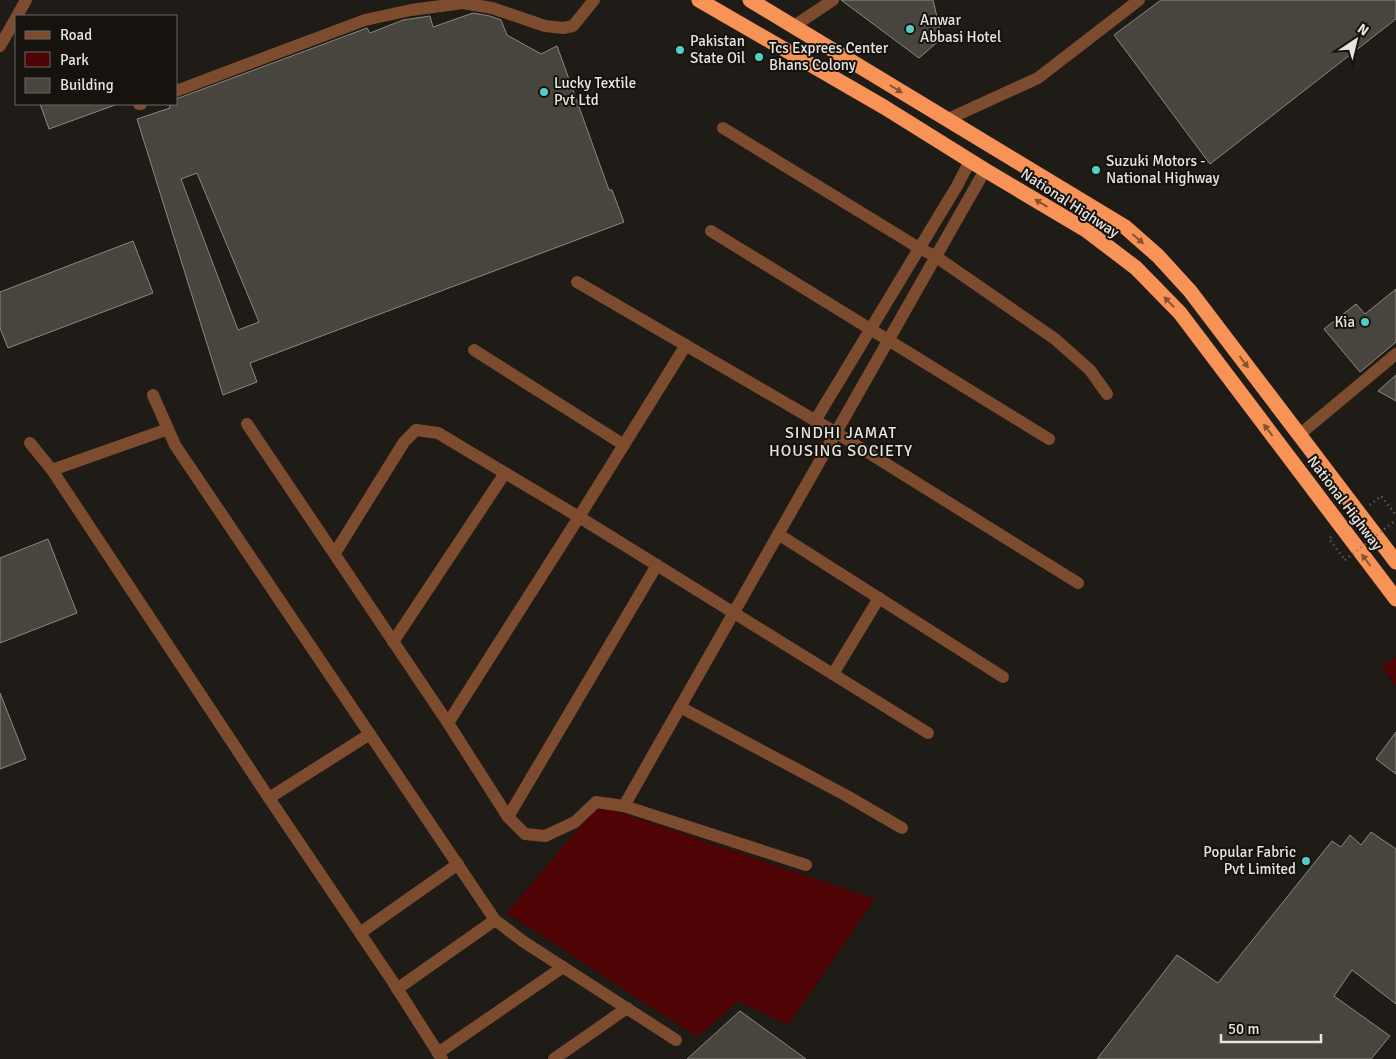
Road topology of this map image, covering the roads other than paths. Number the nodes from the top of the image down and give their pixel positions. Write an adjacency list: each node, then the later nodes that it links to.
1 (26, 0): 7 (street)
2 (594, 0): 11 (street)
3 (699, 0): 14 (highway, National Highway)
4 (750, 0): 9 (highway, National Highway)
5 (833, 0): 9 (street)
6 (1139, 0): 12 (street)
7 (18, 15)
8 (15, 20): 10 (street)
9 (794, 26): 12 (highway, National Highway, one-way to 12)
10 (1, 42)
11 (178, 89)
12 (946, 120): 31 (highway, National Highway, one-way to 31)
13 (723, 128): 17 (street)
14 (970, 161): 15 (highway, National Highway); 17 (street)
15 (984, 170): 18 (street); 44 (highway, National Highway, one-way to 15)
16 (711, 231): 20 (street)
17 (919, 248): 18 (street); 20 (street)
18 (935, 256): 21 (street); 25 (street)
19 (577, 282): 22 (street)
20 (870, 329): 21 (street); 27 (street)
21 (888, 340): 30 (street); 32 (street)
22 (686, 345): 27 (street); 34 (street)
23 (474, 350): 34 (street)
24 (1396, 354): 31 (street)
25 (1107, 394)
26 (153, 396): 29 (street)
27 (815, 421): 30 (street)
28 (247, 424): 39 (street)
29 (168, 428): 35 (street); 52 (street)
30 (835, 432): 38 (street); 42 (street)
31 (1299, 435): 40 (highway, National Highway)
32 (1049, 439)
33 (30, 443): 35 (street)
34 (624, 445): 37 (street)
35 (52, 470): 53 (street)
36 (505, 473): 37 (street); 39 (street); 46 (street)
37 (579, 517): 41 (street); 50 (street)
38 (778, 534): 43 (street); 45 (street)
39 (335, 554): 46 (street)
40 (1396, 562)
41 (657, 565): 45 (street); 55 (street)
42 (1078, 583)
43 (879, 598): 47 (street); 48 (street)
44 (1396, 598)
45 (733, 612): 47 (street); 49 (street)
46 (393, 642): 50 (street)
47 (833, 674): 51 (street)
48 (1003, 677)
49 (680, 706): 54 (street); 56 (street)
50 (448, 723): 55 (street)
51 (928, 733)
52 (370, 734): 53 (street); 57 (street)
53 (269, 798): 60 (street)
54 (624, 806): 55 (street); 58 (street)
55 (508, 817)
56 (902, 828)
57 (458, 864): 59 (street); 60 (street)
58 (806, 865)
59 (495, 920): 61 (street); 62 (street)
60 (360, 933): 62 (street)
61 (564, 967): 63 (street); 65 (street)
62 (397, 989): 65 (street)
63 (627, 1008): 64 (street); 66 (street)
64 (676, 1040)
65 (440, 1056)
66 (554, 1059)

